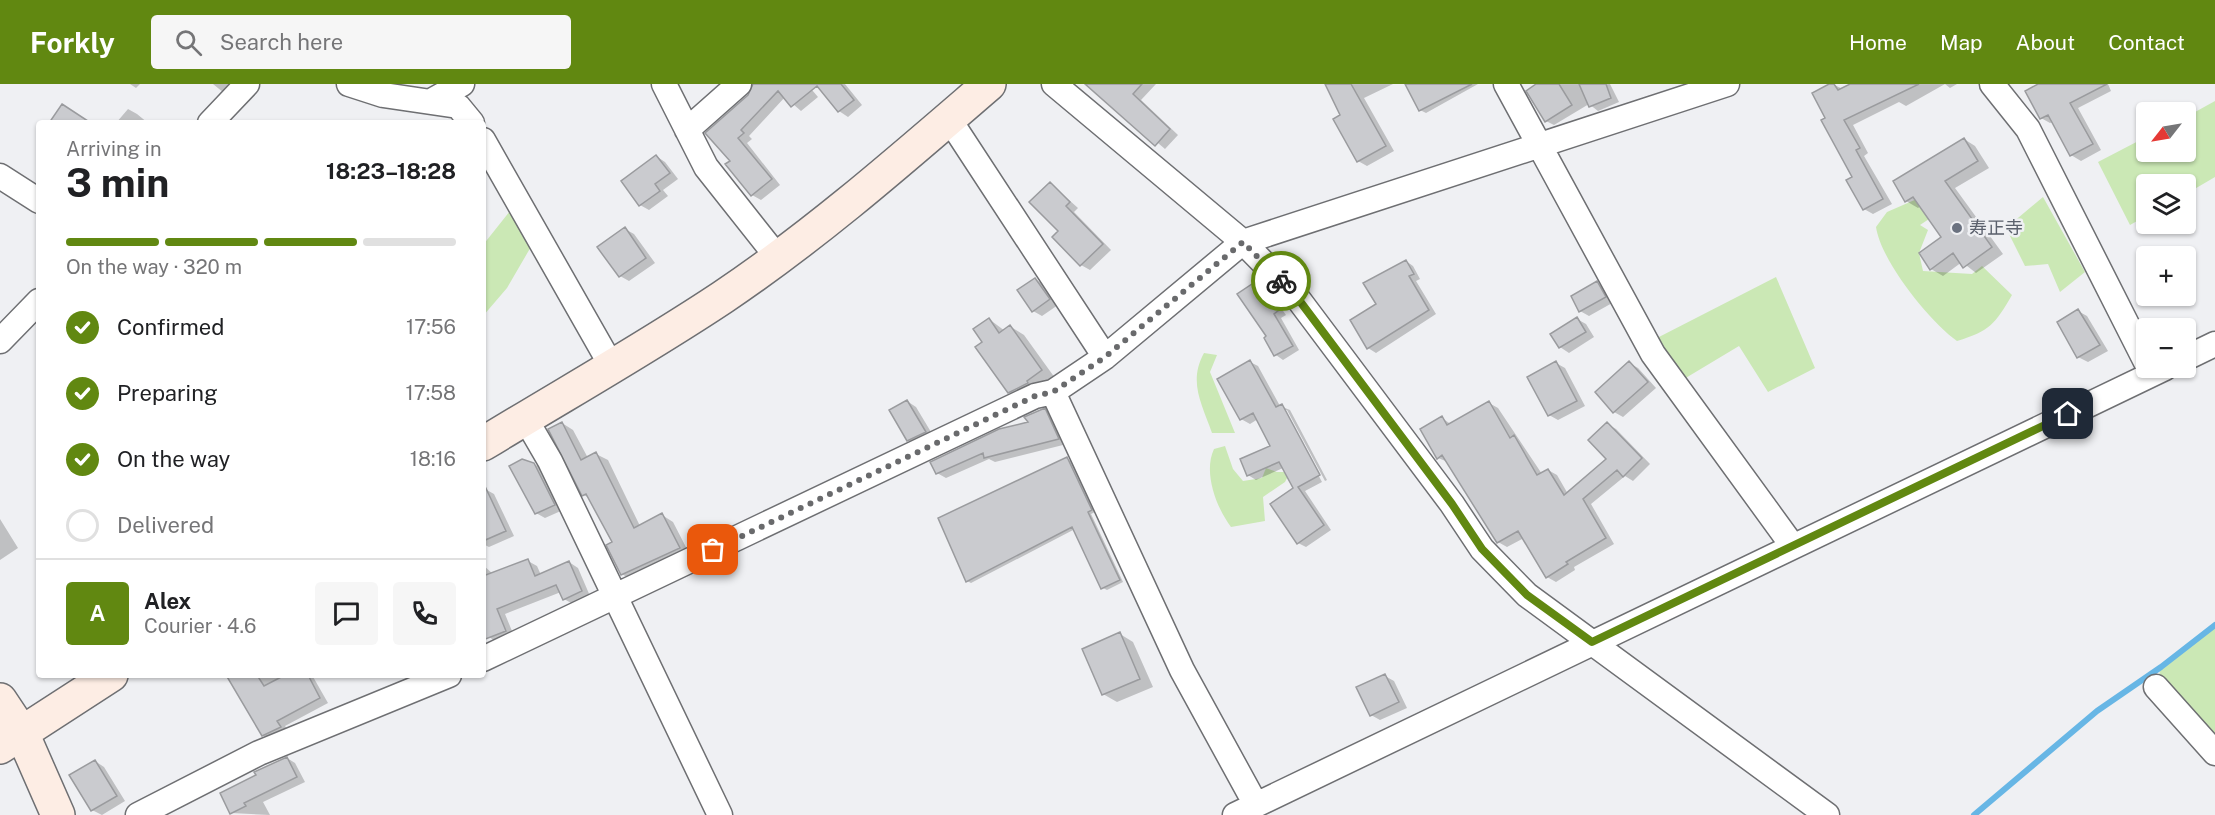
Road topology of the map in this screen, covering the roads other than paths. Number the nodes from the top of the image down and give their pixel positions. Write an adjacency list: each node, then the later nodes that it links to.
1 (247, 84): 13 (street)
2 (349, 84): 11 (street)
3 (462, 84): 11 (street)
4 (664, 84): 15 (street)
5 (739, 84): 15 (street)
6 (989, 84): 12 (street)
7 (1054, 84): 20 (street)
8 (1506, 84): 16 (street)
9 (1727, 84): 16 (street)
10 (1992, 84): 23 (street)
11 (433, 100): 14 (street)
12 (949, 119): 21 (street); 27 (street)
13 (213, 120)
14 (470, 120)
15 (687, 130): 21 (street)
16 (1540, 144): 20 (street); 33 (street)
17 (486, 145): 28 (street)
18 (0, 176): 19 (street)
19 (36, 199)
20 (1243, 242): 27 (street); 35 (street)
21 (777, 258): 28 (street)
22 (36, 304): 24 (street)
23 (2136, 335)
24 (0, 341)
25 (2215, 344): 26 (street)
26 (2196, 353)
27 (1105, 357): 30 (street)
28 (611, 365): 31 (street)
29 (2136, 376): 33 (street)
30 (1053, 392): 34 (street); 43 (street)
31 (525, 418): 32 (street); 34 (street)
32 (486, 442)
33 (1792, 545): 35 (street)
34 (616, 597): 36 (street); 46 (street)
35 (1592, 642): 43 (street); 47 (street)
36 (486, 658)
37 (106, 678): 41 (street)
38 (442, 678): 45 (street)
39 (2156, 687): 42 (street)
40 (0, 700): 41 (street)
41 (11, 740): 44 (street)
42 (2215, 753)
43 (1245, 810)
44 (58, 815)
45 (138, 815)
46 (720, 815)
47 (1827, 815)

